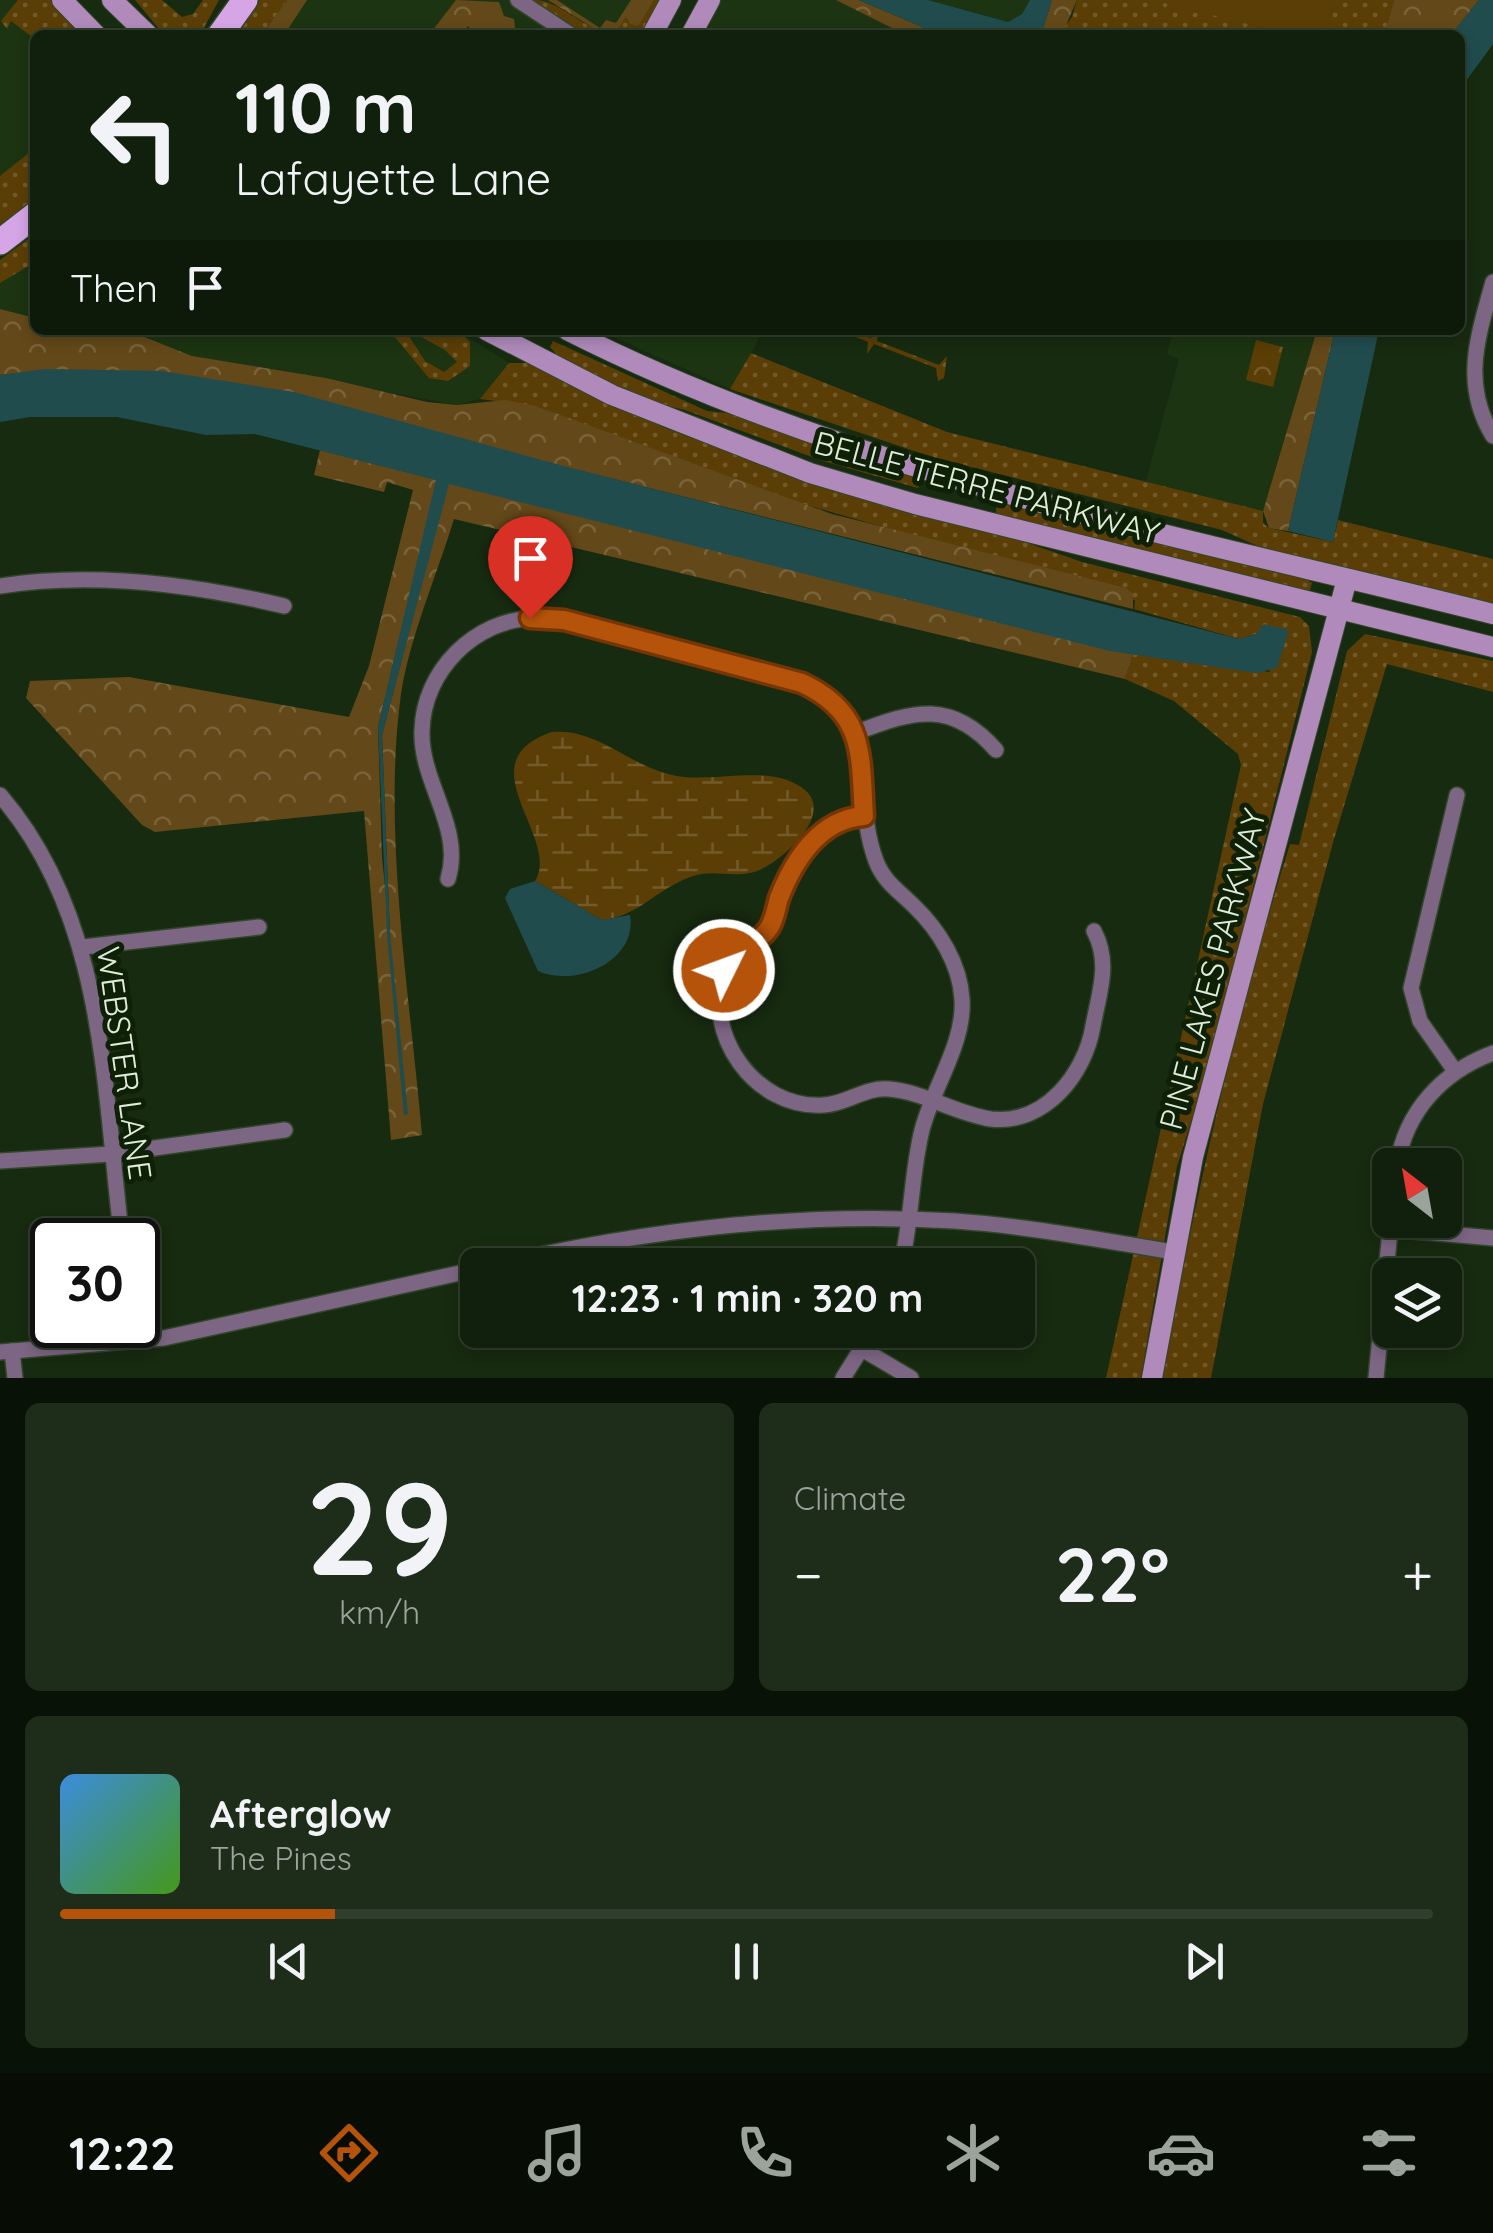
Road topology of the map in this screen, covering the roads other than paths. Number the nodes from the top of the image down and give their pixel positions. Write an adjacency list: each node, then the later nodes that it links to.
1 (62, 0): 7 (main road)
2 (112, 0): 8 (main road)
3 (244, 0): 9 (main road)
4 (518, 0): 10 (street)
5 (671, 0): 11 (main road)
6 (710, 0): 12 (main road)
7 (91, 30)
8 (143, 30)
9 (223, 30)
10 (563, 30)
11 (655, 30)
12 (694, 30)
13 (30, 219): 14 (main road)
14 (0, 242)
15 (1493, 282): 18 (street)
16 (505, 335): 22 (main road, BELLE TERRE PARKWAY)
17 (578, 335): 19 (main road, BELLE TERRE PARKWAY)
18 (1493, 436)
19 (1348, 579): 22 (main road, PINE LAKES PARKWAY); 23 (main road, BELLE TERRE PARKWAY)
20 (0, 586): 21 (street)
21 (284, 606)
22 (1340, 610): 24 (main road, BELLE TERRE PARKWAY); 48 (main road, PINE LAKES PARKWAY)
23 (1493, 614)
24 (1493, 647)
25 (858, 732): 26 (street); 29 (street); 30 (street)
26 (996, 750)
27 (0, 795): 33 (street, WEBSTER LANE)
28 (1457, 795): 35 (street)
29 (864, 816): 36 (street); 36 (street)
30 (448, 878)
31 (259, 927): 33 (street)
32 (1094, 931): 36 (street)
33 (82, 947): 39 (street, WEBSTER LANE)
34 (1493, 1053): 35 (street)
35 (1455, 1071): 38 (street)
36 (931, 1101): 42 (street)
37 (285, 1130): 39 (street)
38 (1403, 1148)
39 (111, 1154): 40 (street); 41 (street, WEBSTER LANE)
40 (0, 1161)
41 (119, 1218)
42 (908, 1219): 46 (street); 47 (street); 48 (street)
43 (1462, 1234): 45 (street)
44 (1390, 1238): 58 (street)
45 (1493, 1238)
46 (588, 1248)
47 (904, 1248)
48 (1173, 1252): 57 (main road, PINE LAKES PARKWAY)
49 (460, 1273): 50 (street)
50 (160, 1338)
51 (58, 1348): 53 (street)
52 (862, 1349): 55 (street); 56 (street)
53 (6, 1352): 54 (street)
54 (15, 1378)
55 (843, 1378)
56 (911, 1378)
57 (1152, 1378)
58 (1376, 1378)

